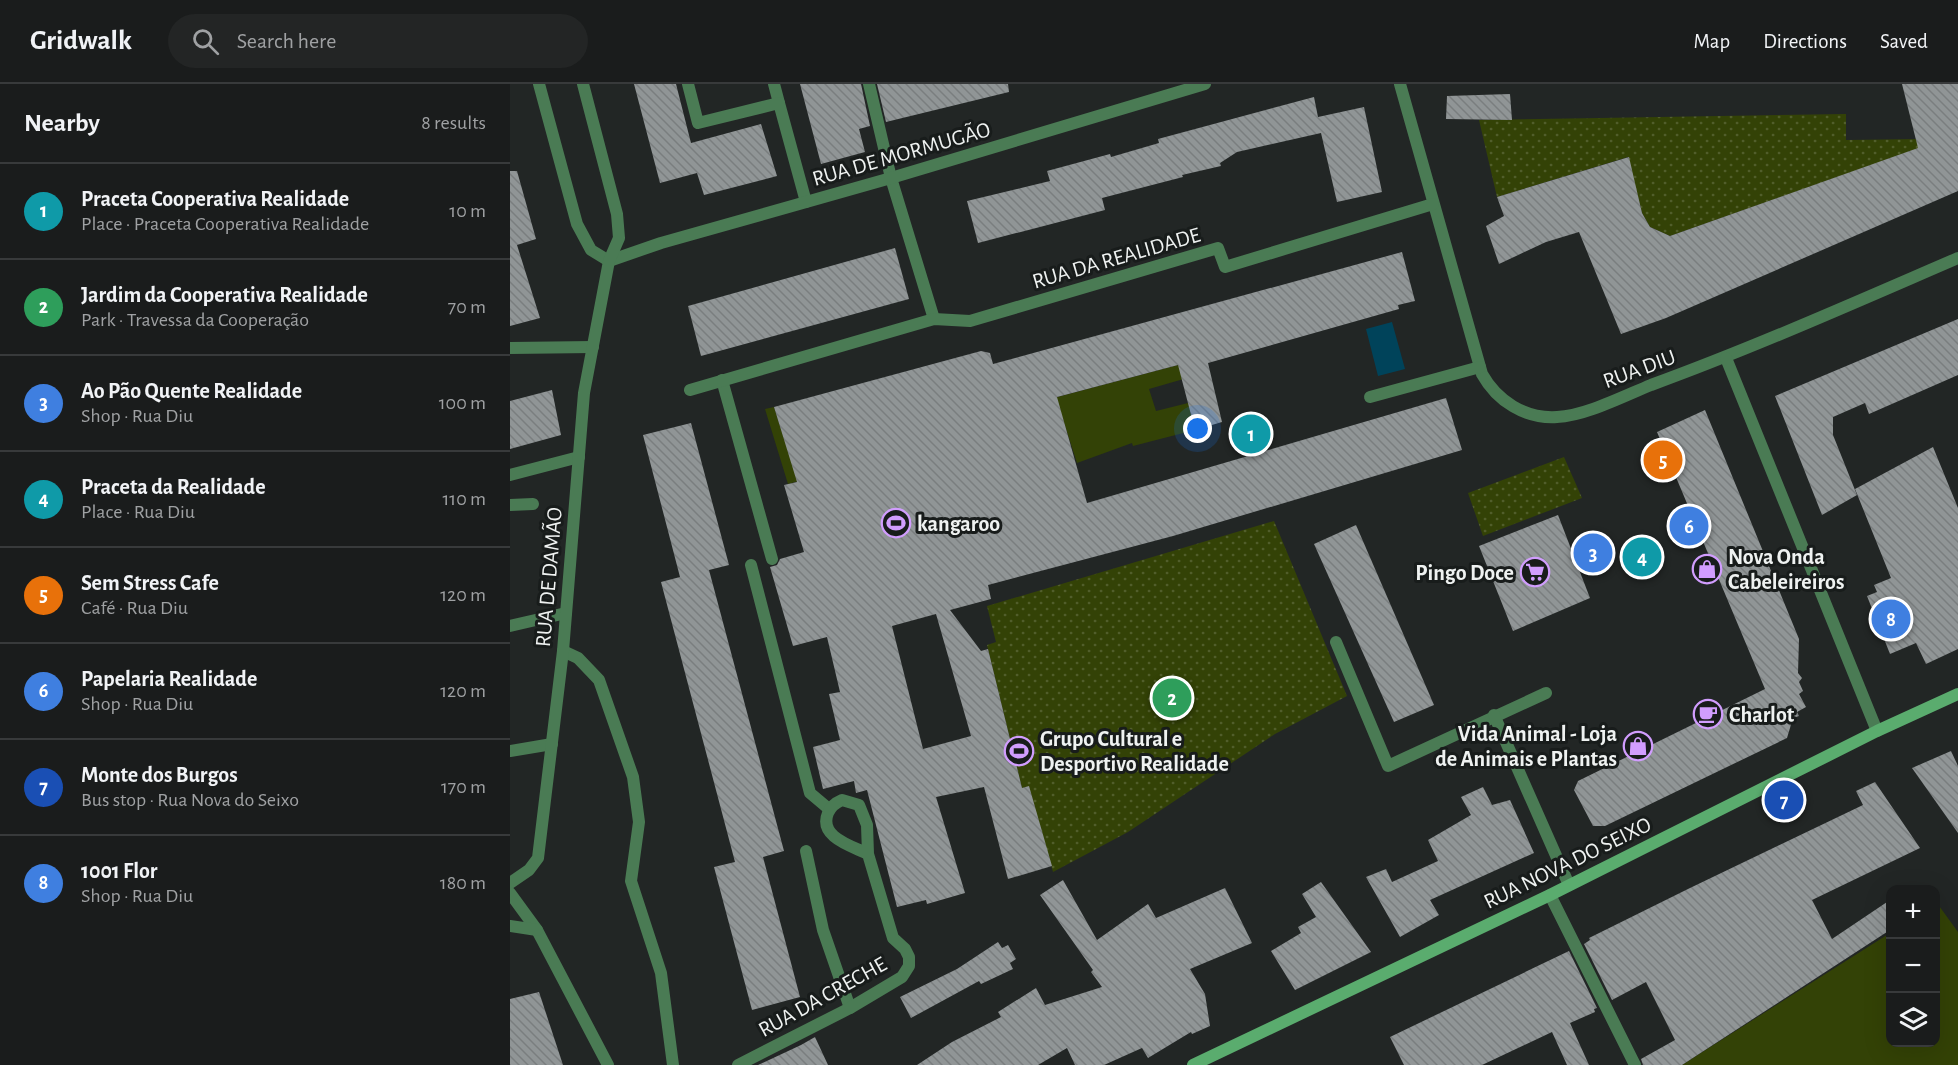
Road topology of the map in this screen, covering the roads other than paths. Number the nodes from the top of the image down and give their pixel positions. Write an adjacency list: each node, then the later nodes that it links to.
1 (539, 84): 13 (street)
2 (583, 84): 13 (street, RUA DE DAMÃO)
3 (688, 84): 8 (street)
4 (774, 84): 8 (street)
5 (869, 84): 9 (street)
6 (1205, 84): 9 (street, RUA DE MORMUGÃO)
7 (1400, 84): 11 (street, RUA DIU)
8 (779, 103): 10 (street)
9 (891, 178): 10 (street, RUA DE MORMUGÃO); 14 (street)
10 (806, 202): 13 (street, RUA DE MORMUGÃO)
11 (1433, 204): 14 (street, RUA DA REALIDADE); 18 (street, RUA DIU)
12 (1958, 258): 17 (street, RUA DIU)
13 (609, 261): 15 (street, RUA DE DAMÃO)
14 (934, 319): 19 (street, RUA DA REALIDADE)
15 (593, 347): 16 (street); 22 (street, RUA DE DAMÃO)
16 (510, 348)
17 (1726, 358): 18 (street, RUA DIU); 35 (street)
18 (1480, 367): 21 (street)
19 (722, 380): 20 (street, RUA DA REALIDADE); 26 (street)
20 (690, 390)
21 (1370, 397)
22 (579, 457): 23 (street); 28 (street, RUA DE DAMÃO)
23 (510, 475)
24 (533, 504): 25 (street)
25 (510, 505)
26 (772, 559)
27 (751, 565): 38 (street)
28 (566, 613): 29 (street); 31 (street, RUA DE DAMÃO)
29 (510, 626)
30 (1336, 642): 34 (street)
31 (563, 651): 36 (street, RUA DE DAMÃO); 49 (street)
32 (1546, 693): 34 (street)
33 (1958, 694): 35 (main road, RUA NOVA DO SEIXO)
34 (1494, 715): 42 (street)
35 (1877, 730): 42 (main road, RUA NOVA DO SEIXO)
36 (552, 744): 37 (street); 41 (street, RUA DE DAMÃO)
37 (510, 751)
38 (829, 809): 40 (street); 40 (street, RUA DA CRECHE)
39 (806, 851): 47 (street)
40 (868, 854): 47 (street, RUA DA CRECHE)
41 (510, 884)
42 (1569, 885): 44 (main road, RUA NOVA DO SEIXO)
43 (510, 893): 46 (street)
44 (1550, 895): 51 (main road, RUA NOVA DO SEIXO); 52 (street)
45 (510, 926): 46 (street)
46 (537, 930): 48 (street)
47 (850, 1008): 50 (street, RUA DA CRECHE)
48 (608, 1065)
49 (673, 1065)
50 (738, 1065)
51 (1193, 1065)
52 (1635, 1065)

